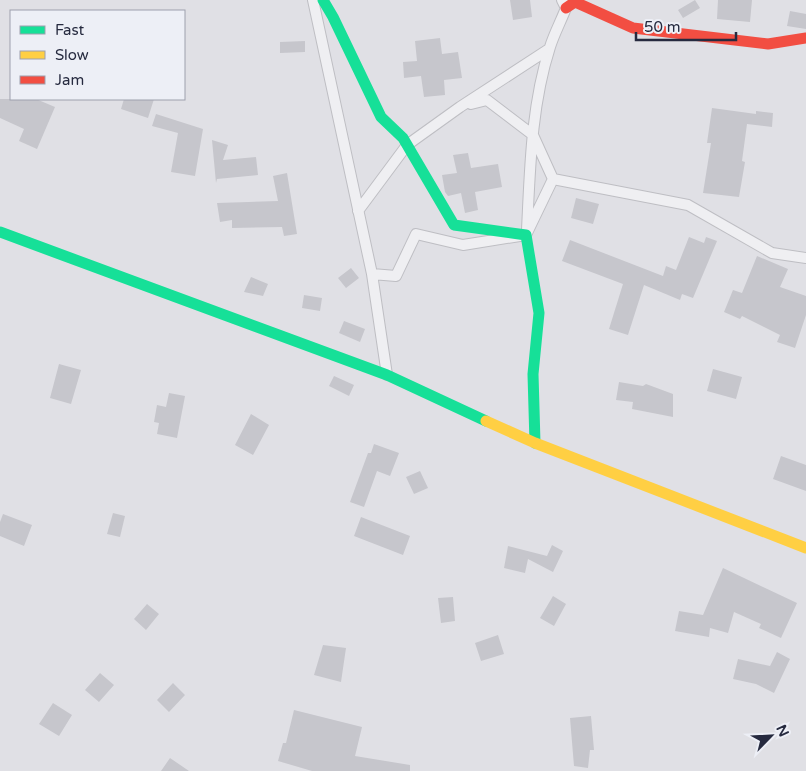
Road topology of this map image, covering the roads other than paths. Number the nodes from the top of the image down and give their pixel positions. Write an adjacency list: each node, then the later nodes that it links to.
1 (313, 0): 10 (street)
2 (323, 0): 8 (street)
3 (564, 4): 4 (street); 5 (street)
4 (806, 38)
5 (549, 49): 6 (street); 7 (street)
6 (460, 107): 7 (street); 8 (street)
7 (533, 135): 9 (street); 12 (street)
8 (407, 145): 10 (street); 12 (street)
9 (553, 179): 12 (street); 13 (street)
10 (358, 211): 14 (street)
11 (0, 232): 15 (street)
12 (526, 235): 14 (street); 16 (street)
13 (806, 258)
14 (372, 274): 15 (street)
15 (386, 375): 16 (street)
16 (535, 443): 17 (street)
17 (806, 548)

